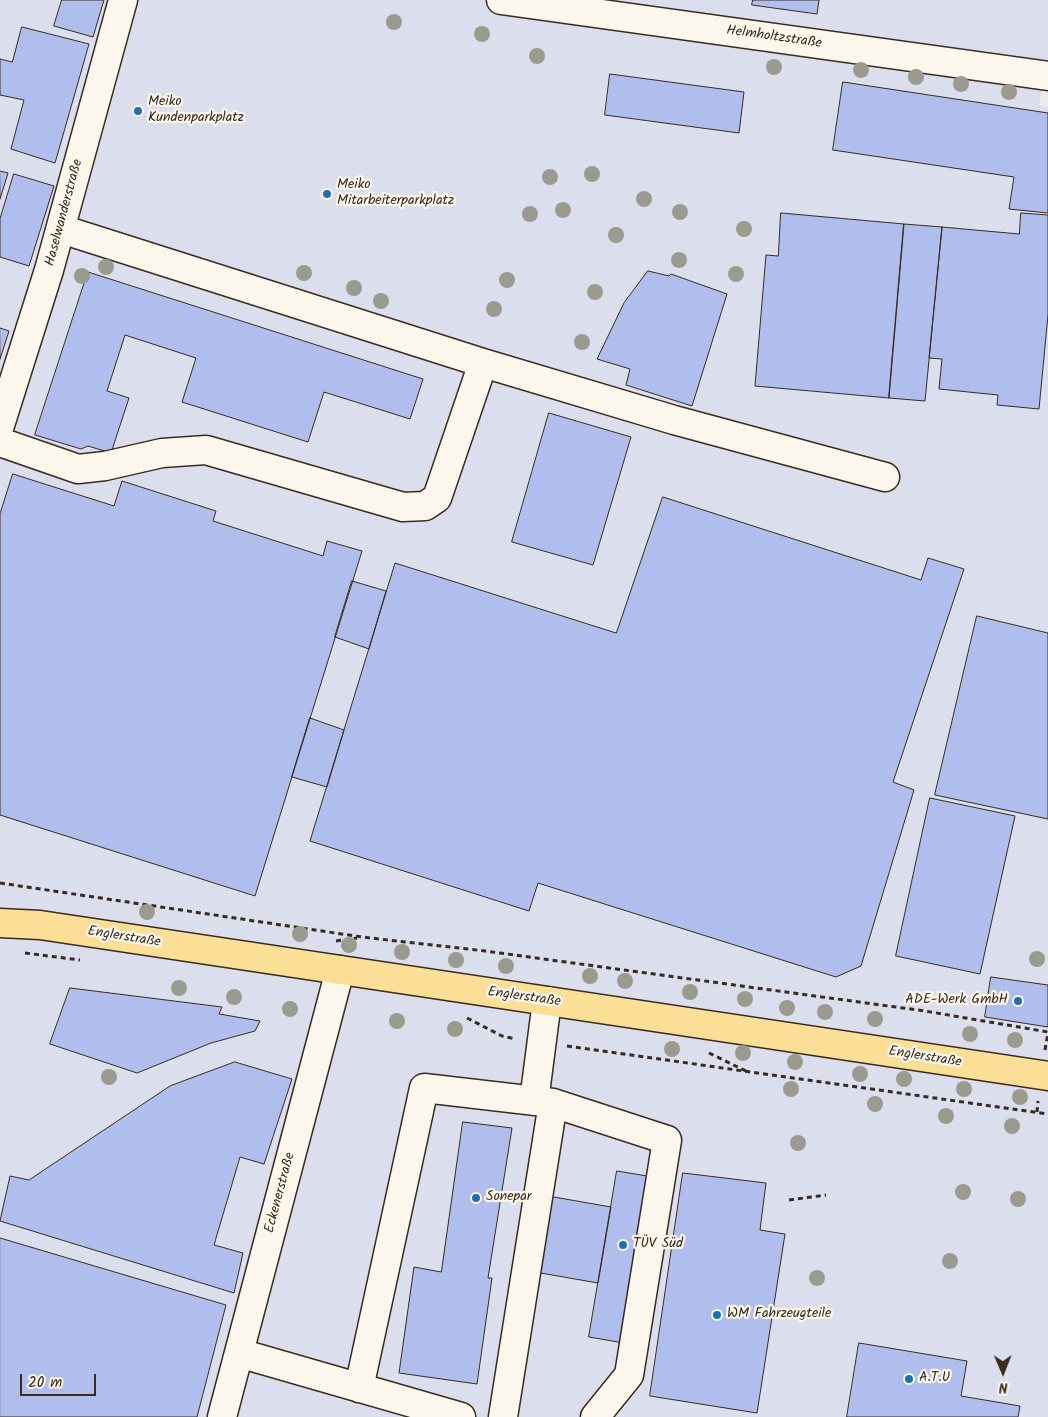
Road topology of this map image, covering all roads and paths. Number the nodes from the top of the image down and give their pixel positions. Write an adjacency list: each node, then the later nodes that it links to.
1 (123, 0): 5 (street, Haselwanderstraße)
2 (501, 0): 3 (street, Helmholtzstraße)
3 (604, 7): 4 (street, Helmholtzstraße)
4 (1048, 76)
5 (60, 229): 6 (street); 7 (street, Haselwanderstraße)
6 (484, 363): 8 (street); 9 (street)
7 (0, 425)
8 (0, 442)
9 (885, 477)
10 (0, 883): 15 (path)
11 (0, 923): 12 (main road, Englerstraße)
12 (340, 970): 13 (main road, Englerstraße); 22 (street, Eckenerstraße)
13 (548, 1001): 16 (street); 17 (main road, Englerstraße)
14 (460, 1014): 16 (path)
15 (1048, 1032)
16 (542, 1042): 18 (street); 19 (path)
17 (1048, 1076)
18 (544, 1102): 23 (street); 26 (street); 27 (street)
19 (1048, 1114)
20 (826, 1195): 21 (path)
21 (789, 1200)
22 (239, 1353): 23 (street); 24 (street, Eckenerstraße)
23 (359, 1388): 25 (street)
24 (222, 1417)
25 (460, 1417)
26 (503, 1417)
27 (595, 1417)

